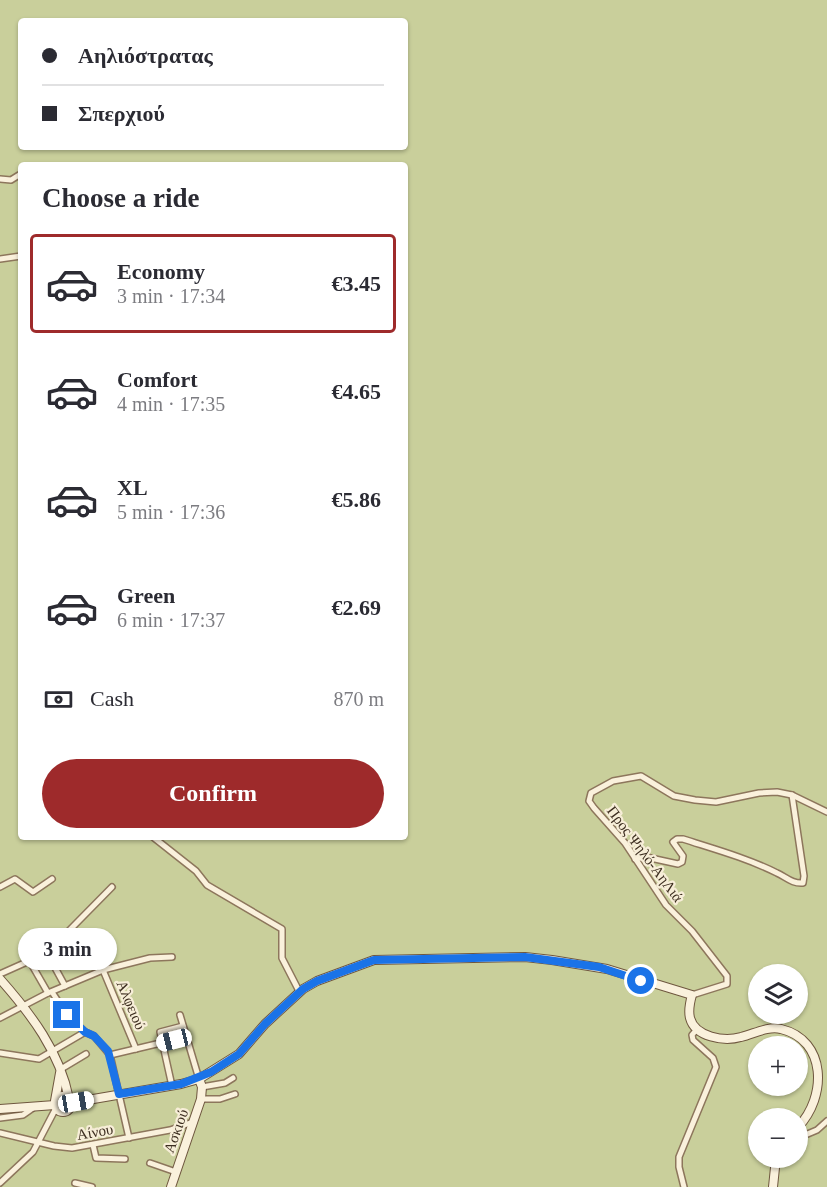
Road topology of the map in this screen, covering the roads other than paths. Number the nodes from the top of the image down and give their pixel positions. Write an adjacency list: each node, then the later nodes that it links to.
1 (18, 176): 2 (street)
2 (0, 179)
3 (18, 257): 4 (street)
4 (0, 260)
5 (792, 795): 6 (street, Προς Ψηλό-ΑηΛιά); 8 (street, Προς Ψηλό-ΑηΛιά); 8 (street)
6 (827, 812)
7 (157, 840): 20 (street)
8 (635, 859): 22 (street, Προς Ψηλό-ΑηΛιά)
9 (52, 879): 10 (street)
10 (0, 887)
11 (112, 887): 13 (street)
12 (102, 936): 13 (street)
13 (47, 953): 15 (street); 19 (street)
14 (172, 957): 16 (street)
15 (29, 960): 17 (street); 21 (street)
16 (103, 970): 19 (street); 31 (street, Αλφειού)
17 (0, 974)
18 (0, 979): 23 (street)
19 (65, 986): 21 (street)
20 (299, 991): 22 (street); 37 (street)
21 (50, 992): 23 (street); 28 (street)
22 (692, 995): 27 (street)
23 (22, 1006): 25 (street); 32 (street)
24 (180, 1015): 26 (street, Ασκιού)
25 (0, 1018)
26 (183, 1026): 29 (street, Ασκιού); 30 (street)
27 (697, 1029): 48 (street); 65 (street)
28 (85, 1032): 32 (street); 35 (street)
29 (186, 1037): 30 (street); 37 (street, Ασκιού)
30 (163, 1042): 31 (street); 39 (street)
31 (136, 1049): 35 (street)
32 (54, 1051): 33 (street); 36 (street)
33 (0, 1053)
34 (86, 1054): 36 (street)
35 (110, 1055): 41 (street)
36 (61, 1069): 44 (street); 45 (street)
37 (199, 1078): 39 (street); 40 (street, Ασκιού)
38 (233, 1078): 40 (street)
39 (172, 1086): 41 (street)
40 (202, 1087): 43 (street, Ασκιού)
41 (119, 1094): 44 (street); 54 (street)
42 (235, 1094): 43 (street)
43 (201, 1099): 51 (street, Ασκιού)
44 (69, 1101): 45 (street); 45 (street)
45 (55, 1105): 46 (street); 55 (street)
46 (33, 1108): 47 (street); 49 (street)
47 (0, 1110)
48 (808, 1117)
49 (0, 1118)
50 (827, 1121): 53 (street)
51 (193, 1122): 54 (street, Αίνου); 60 (street, Ασκιού)
52 (0, 1133): 55 (street, Αίνου)
53 (808, 1134)
54 (129, 1138): 56 (street, Αίνου)
55 (38, 1142): 56 (street, Αίνου); 61 (street)
56 (93, 1145): 57 (street)
57 (125, 1159)
58 (150, 1163): 60 (street)
59 (775, 1168): 66 (street)
60 (176, 1172): 64 (street, Ασκιού)
61 (0, 1183)
62 (75, 1184): 63 (street)
63 (92, 1187)
64 (171, 1187)
65 (684, 1187)
66 (772, 1187)

